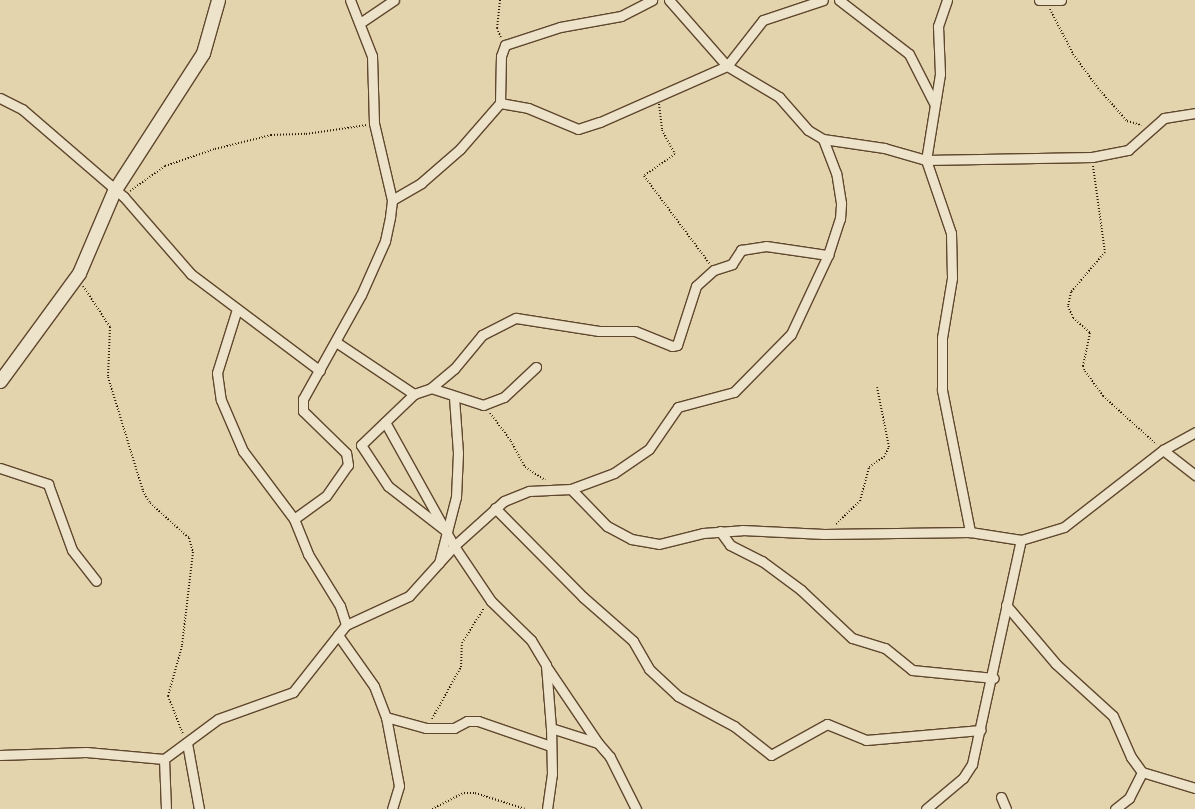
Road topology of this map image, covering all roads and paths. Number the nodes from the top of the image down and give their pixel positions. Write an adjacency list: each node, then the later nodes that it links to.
1 (218, 0): 25 (street)
2 (350, 0): 12 (street)
3 (394, 0): 12 (street)
4 (500, 0): 13 (path)
5 (652, 0): 13 (street)
6 (669, 0): 14 (street)
7 (823, 0): 14 (street)
8 (839, 0): 18 (street)
9 (947, 0): 18 (street)
10 (1061, 0): 11 (street)
11 (1043, 1): 21 (path)
12 (360, 23): 20 (street)
13 (505, 45): 17 (street)
14 (727, 66): 15 (street); 22 (street)
15 (658, 97): 17 (street); 28 (path)
16 (0, 98): 25 (street)
17 (500, 102): 26 (street)
18 (934, 103): 24 (street)
19 (1195, 114): 21 (street)
20 (374, 123): 25 (path); 26 (street)
21 (1152, 128): 23 (street)
22 (823, 139): 24 (street); 27 (street)
23 (1092, 157): 24 (street); 42 (path)
24 (926, 160): 51 (street)
25 (119, 194): 29 (street); 30 (street)
26 (392, 200): 31 (street)
27 (828, 255): 28 (street); 46 (street)
28 (714, 270): 36 (street)
29 (79, 273): 34 (street); 67 (path)
30 (237, 309): 33 (street); 48 (street)
31 (336, 342): 33 (street); 37 (street)
32 (536, 367): 39 (street)
33 (320, 371): 48 (street)
34 (0, 381)
35 (877, 387): 52 (path)
36 (431, 388): 37 (street); 38 (street)
37 (414, 394): 40 (street)
38 (454, 397): 39 (street); 50 (street)
39 (483, 405): 45 (path)
40 (385, 422): 50 (street); 50 (street)
41 (1195, 432): 42 (street)
42 (1163, 450): 44 (street); 53 (street)
43 (0, 468): 56 (street)
44 (1195, 475)
45 (547, 481)
46 (571, 489): 47 (street); 49 (street)
47 (496, 508): 54 (street); 66 (street)
48 (294, 519): 59 (street)
49 (720, 531): 52 (street); 62 (street)
50 (446, 532): 54 (street); 55 (street)
51 (970, 532): 52 (street); 53 (street)
52 (824, 534)
53 (1021, 540): 58 (street)
54 (454, 546): 55 (street); 57 (street)
55 (439, 564): 59 (street)
56 (96, 581)
57 (491, 601): 61 (street); 64 (path)
58 (1006, 605): 62 (street); 72 (street)
59 (346, 626): 60 (street)
60 (338, 635): 63 (street); 67 (street)
61 (546, 665): 65 (street); 68 (street)
62 (994, 678): 66 (street)
63 (386, 717): 64 (street); 77 (street)
64 (426, 728): 69 (street)
65 (551, 728): 68 (street); 69 (street)
66 (981, 730): 82 (street)
67 (187, 743): 71 (street); 76 (street)
68 (598, 743): 81 (street)
69 (550, 746): 80 (street)
70 (0, 755): 71 (street)
71 (164, 759): 75 (street)
72 (1142, 772): 73 (street); 84 (street)
73 (1195, 788)
74 (1001, 796): 83 (street)
75 (166, 809)
76 (200, 809)
77 (392, 809)
78 (432, 809): 79 (path)
79 (525, 809)
80 (547, 809)
81 (636, 809)
82 (926, 809)
83 (1006, 809)
84 (1115, 809)

